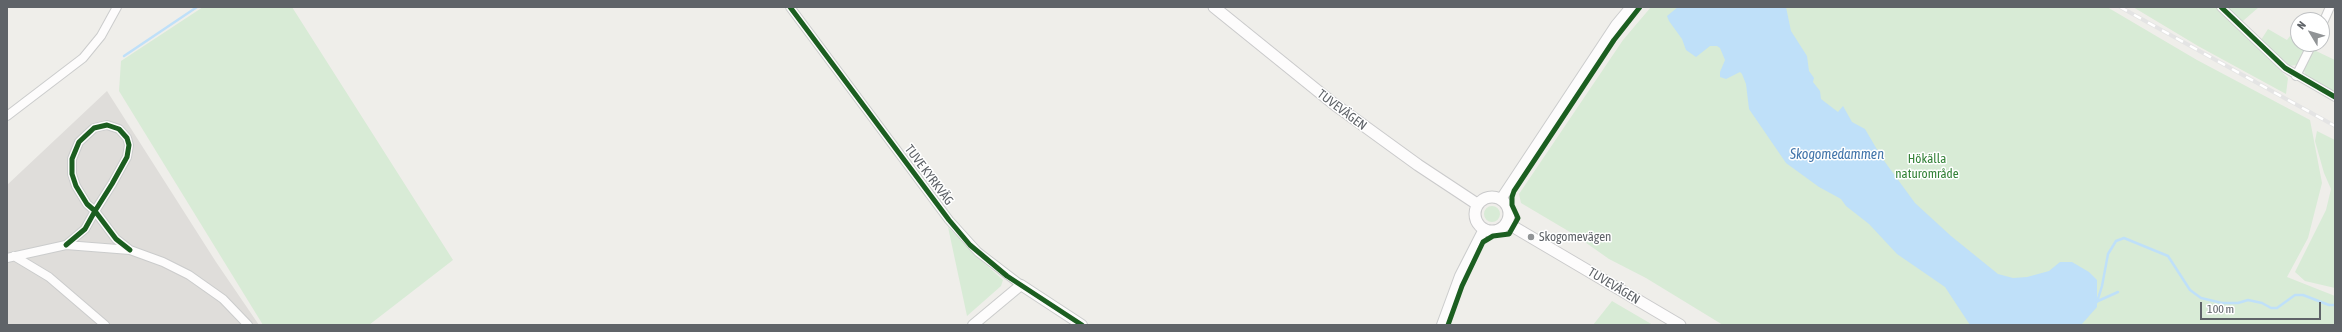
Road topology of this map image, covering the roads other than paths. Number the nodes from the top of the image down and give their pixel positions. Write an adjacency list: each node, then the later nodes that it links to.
1 (117, 7): 9 (street)
2 (790, 7): 18 (street, TUVE KYRKVÄG)
3 (1214, 7): 11 (main road, TUVEVÄGEN)
4 (1631, 7): 10 (street)
5 (2221, 7): 7 (street)
6 (2308, 52): 7 (street)
7 (2296, 76): 8 (street)
8 (2335, 96)
9 (7, 116)
10 (1502, 199): 11 (main road); 13 (main road)
11 (1478, 204): 14 (main road)
12 (95, 211): 12 (street); 15 (street); 16 (street)
13 (1507, 223): 14 (main road); 24 (main road, TUVEVÄGEN)
14 (1484, 229): 23 (street)
15 (66, 245): 16 (street); 17 (street)
16 (130, 250): 20 (street)
17 (10, 257): 19 (street)
18 (1021, 285): 21 (street); 22 (street, TUVE KYRKVÄG)
19 (105, 325)
20 (248, 325)
21 (973, 325)
22 (1082, 325)
23 (1442, 325)
24 (1680, 325)

